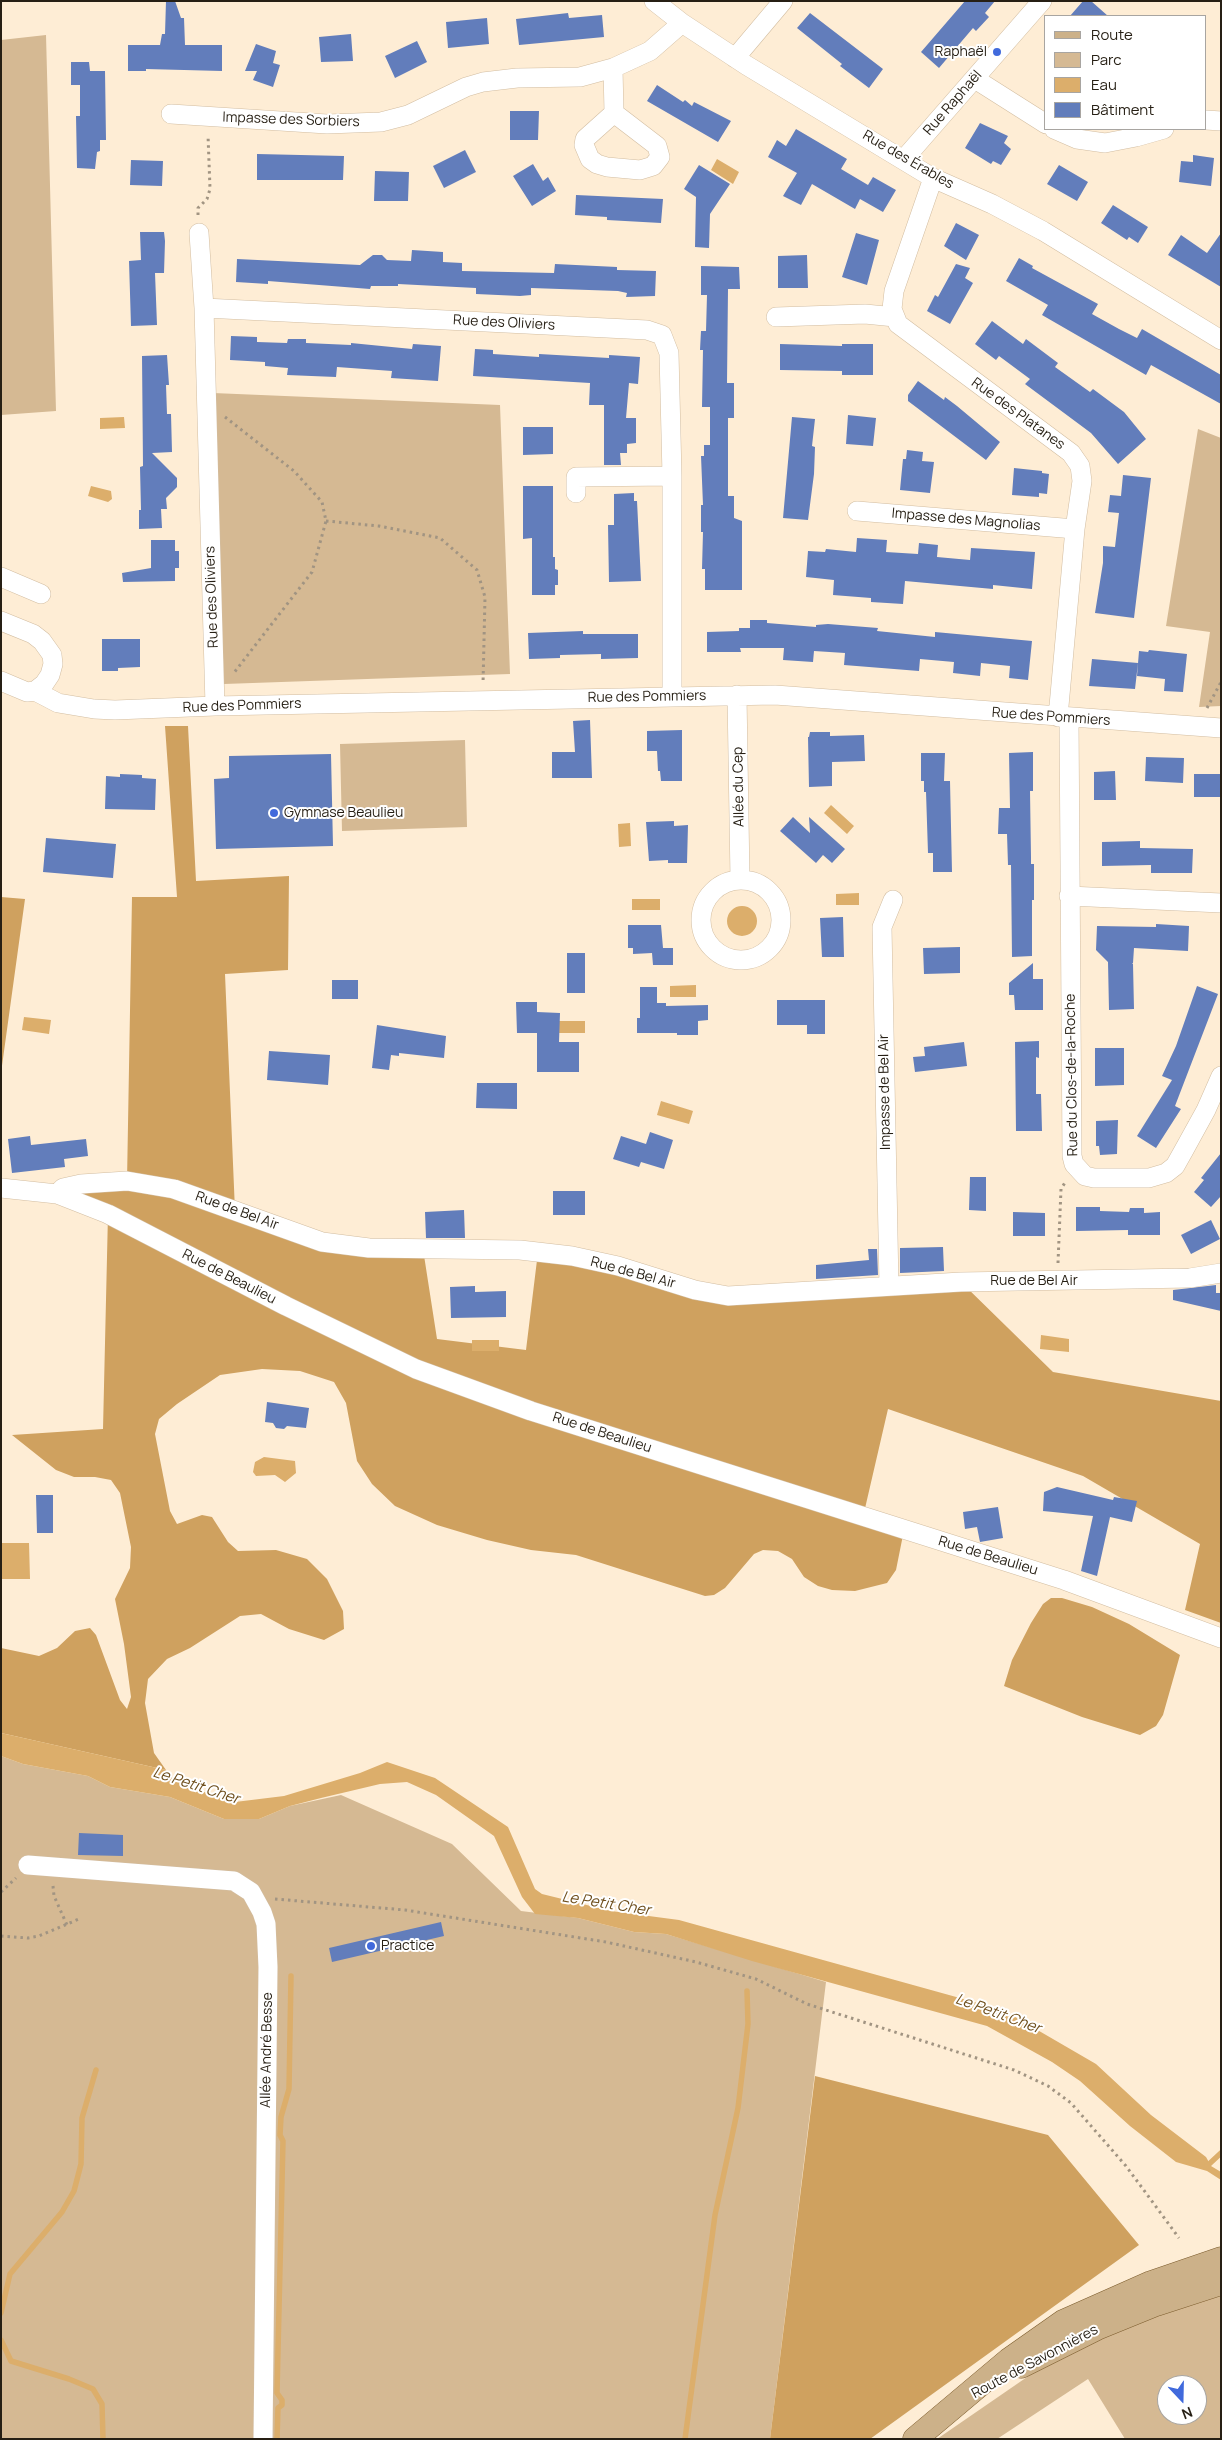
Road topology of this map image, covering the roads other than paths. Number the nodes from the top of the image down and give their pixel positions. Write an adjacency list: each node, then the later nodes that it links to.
1 (654, 1): 4 (street, Rue des Érables)
2 (783, 1): 5 (street)
3 (1042, 1): 7 (street, Rue Raphaël)
4 (682, 23): 5 (street, Rue des Érables); 6 (street, Impasse des Sorbiers)
5 (734, 58): 15 (street, Rue des Érables)
6 (613, 68): 8 (street); 9 (street, Impasse des Sorbiers)
7 (974, 79): 12 (street); 15 (street, Rue Raphaël)
8 (614, 113)
9 (170, 114)
10 (1207, 120): 11 (street)
11 (1221, 121)
12 (1044, 123)
13 (1056, 130): 14 (street)
14 (1161, 130)
15 (904, 159): 16 (street, Rue des Érables)
16 (933, 178): 20 (street); 21 (street, Rue des Érables)
17 (199, 233): 18 (street, Rue des Oliviers)
18 (204, 308): 22 (street, Rue des Oliviers); 34 (street, Rue des Oliviers)
19 (776, 317): 20 (street)
20 (895, 317): 25 (street, Rue des Platanes)
21 (1221, 340)
22 (672, 476): 23 (street); 33 (street, Rue des Oliviers)
23 (576, 493)
24 (857, 512): 25 (street, Impasse des Magnolias)
25 (1075, 529): 36 (street, Rue des Platanes)
26 (1, 577): 27 (street)
27 (41, 594)
28 (1, 621): 29 (street)
29 (50, 676): 31 (street); 35 (street)
30 (1, 681): 31 (street, Rue des Pommiers)
31 (35, 691): 35 (street, Rue des Pommiers)
32 (737, 695): 33 (street, Rue des Pommiers); 36 (street, Rue des Pommiers); 38 (street, Allée du Cep)
33 (672, 697): 34 (street, Rue des Pommiers)
34 (215, 706): 35 (street, Rue des Pommiers)
35 (73, 707)
36 (1064, 718): 37 (street, Rue des Pommiers); 39 (street, Rue du Clos-de-la-Roche)
37 (1221, 728)
38 (740, 879): 38 (street)
39 (1069, 896): 41 (street); 42 (street, Rue du Clos-de-la-Roche)
40 (892, 900): 46 (street, Impasse de Bel Air)
41 (1221, 903)
42 (1221, 1076)
43 (1, 1188): 44 (street, Rue de Beaulieu)
44 (58, 1194): 46 (street, Rue de Bel Air); 47 (street, Rue de Beaulieu)
45 (1221, 1272): 46 (street, Rue de Bel Air)
46 (889, 1286)
47 (1221, 1638)
48 (28, 1865): 52 (street, Allée André Besse)
49 (1221, 2259): 51 (main road, Route de Savonnières)
50 (1221, 2284): 51 (main road, Route de Savonnières)
51 (962, 2402): 53 (main road, Route de Savonnières)
52 (263, 2439)
53 (915, 2439)

